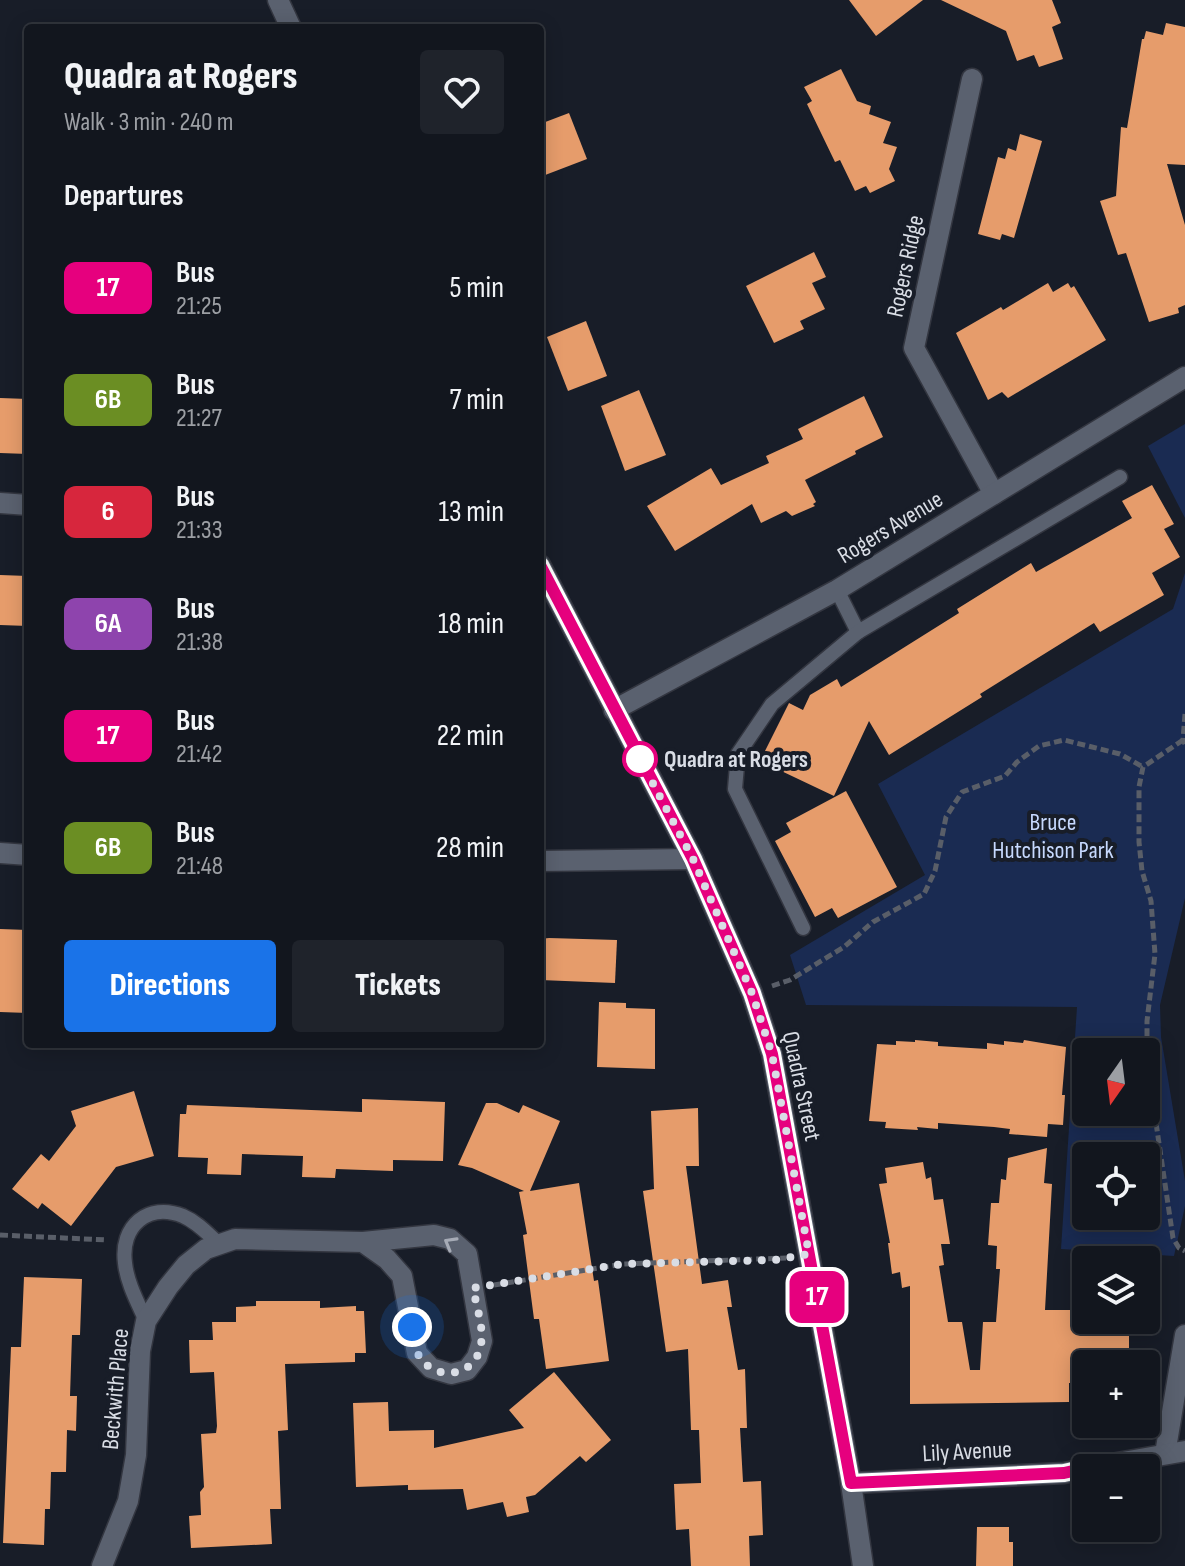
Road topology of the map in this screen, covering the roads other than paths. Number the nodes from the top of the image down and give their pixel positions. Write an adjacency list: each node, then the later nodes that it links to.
1 (278, 0): 2 (street)
2 (289, 24)
3 (972, 79): 6 (street, Rogers Ridge)
4 (1185, 377): 6 (street, Rogers Avenue)
5 (1120, 477): 11 (lane)
6 (994, 494): 10 (street, Rogers Avenue)
7 (0, 503): 8 (street)
8 (24, 505)
9 (544, 573): 12 (street, Quadra Street)
10 (837, 590): 11 (lane); 12 (street, Rogers Avenue)
11 (858, 632): 17 (lane)
12 (614, 710): 15 (street, Quadra Street)
13 (0, 853): 14 (street)
14 (24, 855)
15 (693, 859): 16 (street); 24 (street, Quadra Street)
16 (544, 861)
17 (803, 928)
18 (363, 1242): 18 (street, Beckwith Place, one-way to 18); 19 (street, Beckwith Place)
19 (218, 1243): 20 (street, Beckwith Place); 20 (lane)
20 (146, 1321): 25 (street, Beckwith Place)
21 (1185, 1335): 22 (street)
22 (1175, 1452)
23 (1072, 1471): 24 (street, Lily Avenue)
24 (851, 1483): 26 (street, Quadra Street)
25 (102, 1566)
26 (863, 1566)

